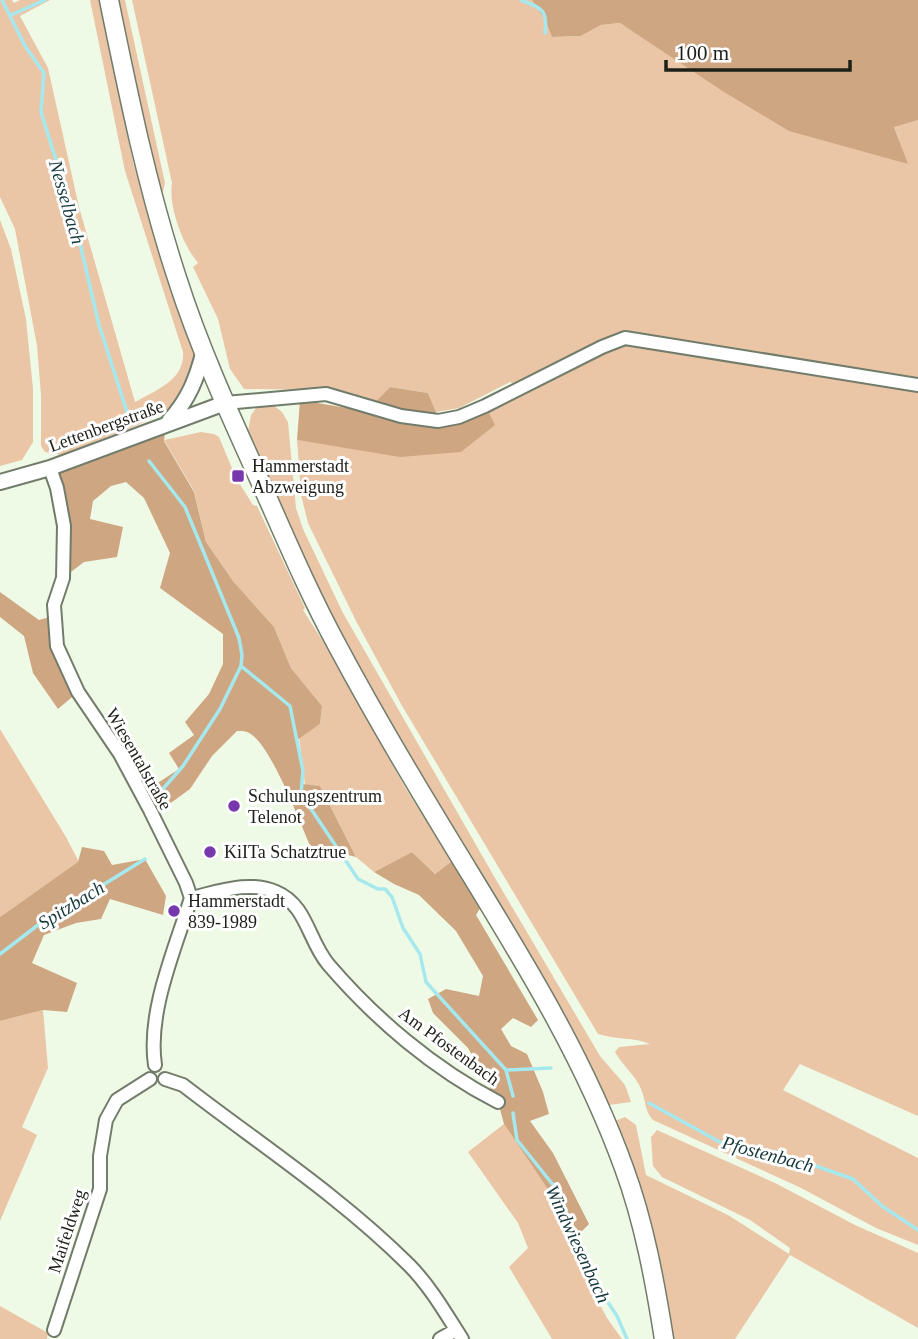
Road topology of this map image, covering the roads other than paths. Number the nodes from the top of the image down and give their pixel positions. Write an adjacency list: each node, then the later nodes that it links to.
1 (109, 0): 2 (main road)
2 (204, 348): 4 (main road); 5 (street)
3 (918, 384): 4 (street)
4 (225, 403): 5 (street, Lettenbergstraße); 16 (main road)
5 (166, 425): 6 (street, Lettenbergstraße)
6 (50, 468): 7 (street, Lettenbergstraße); 8 (street, Wiesentalstraße)
7 (0, 482)
8 (191, 898): 9 (street); 12 (street, Am Pfostenbach)
9 (155, 1065): 10 (street); 11 (street)
10 (150, 1079): 11 (street); 13 (street, Maifeldweg)
11 (165, 1079): 14 (street)
12 (498, 1102)
13 (54, 1330)
14 (459, 1335): 15 (street)
15 (440, 1339)
16 (664, 1339)

